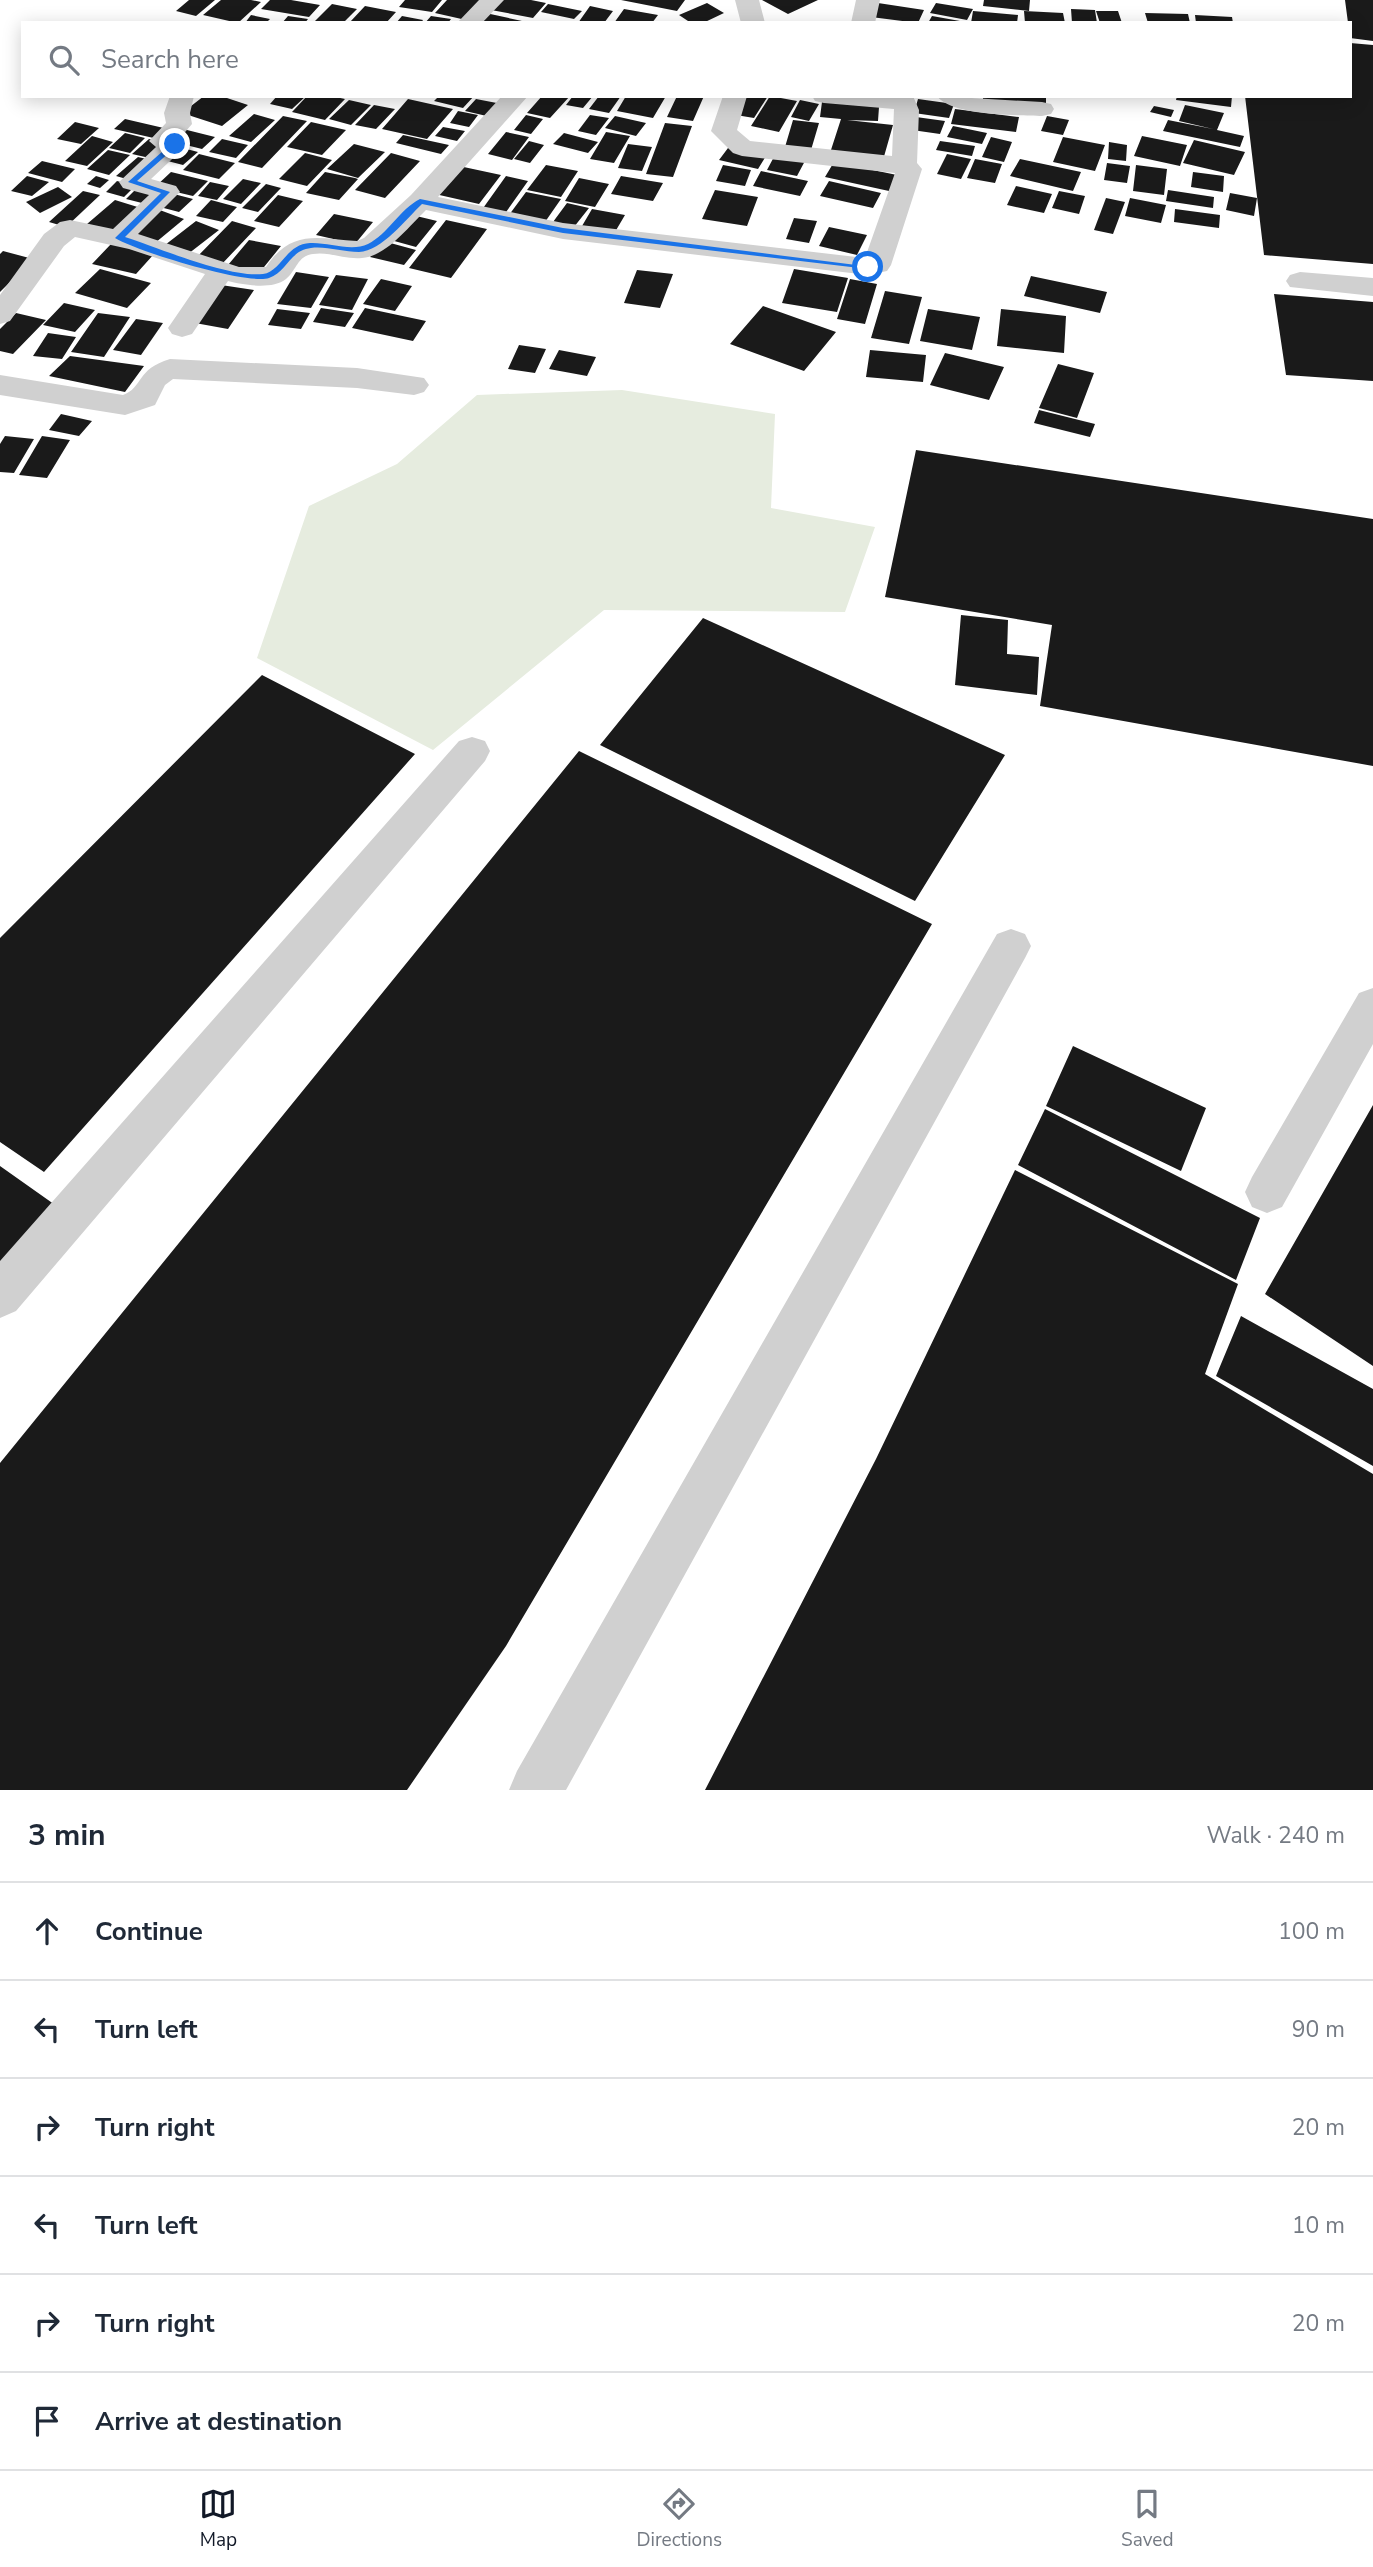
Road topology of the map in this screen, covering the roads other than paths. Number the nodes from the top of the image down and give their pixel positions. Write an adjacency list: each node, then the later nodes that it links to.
1 (492, 0): 4 (street)
2 (747, 0): 5 (street)
3 (868, 0): 6 (street)
4 (470, 21)
5 (752, 21)
6 (863, 21)
7 (181, 98): 16 (street)
8 (514, 98): 15 (street)
9 (734, 98): 14 (street)
10 (900, 98): 12 (street); 14 (street)
11 (952, 98): 13 (street)
12 (866, 99)
13 (1042, 109)
14 (904, 167): 15 (street)
15 (420, 201): 17 (street)
16 (119, 238): 17 (street); 20 (street)
17 (221, 271): 21 (street)
18 (1300, 281): 19 (street)
19 (1373, 287)
20 (0, 315)
21 (182, 328)
22 (0, 384): 23 (street)
23 (414, 385)
24 (472, 751): 28 (street)
25 (1011, 946): 29 (street)
26 (1368, 1026): 27 (street)
27 (1267, 1192)
28 (0, 1296)
29 (536, 1790)

